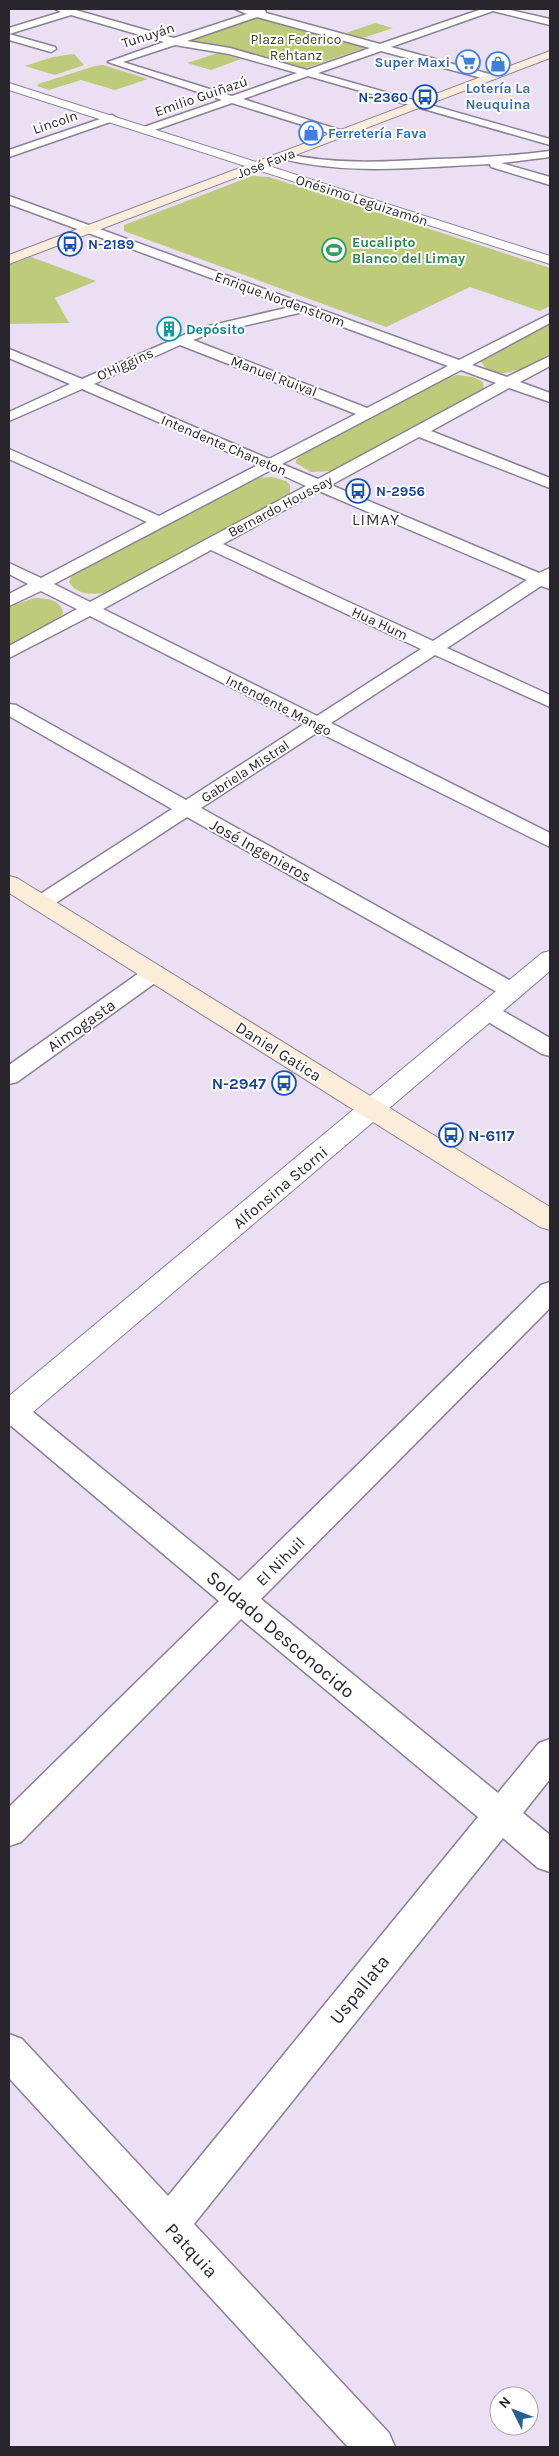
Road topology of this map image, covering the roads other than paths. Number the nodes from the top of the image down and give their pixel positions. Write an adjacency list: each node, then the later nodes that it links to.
1 (60, 9): 6 (street)
2 (240, 9): 7 (street)
3 (278, 9): 7 (street, Tunuyán)
4 (490, 9): 12 (street, Emilio Guiñazú)
5 (495, 9): 8 (street)
6 (72, 12): 9 (street); 11 (street)
7 (257, 13): 11 (street, Tunuyán); 12 (street)
8 (550, 22)
9 (9, 31)
10 (9, 37): 13 (street)
11 (173, 41): 15 (street); 18 (street, Tunuyán)
12 (381, 47): 15 (street, Emilio Guiñazú); 16 (street)
13 (51, 49)
14 (550, 54): 16 (main road, José Fava)
15 (306, 73): 18 (street, Emilio Guiñazú); 19 (street)
16 (490, 77): 19 (main road, José Fava)
17 (11, 85): 20 (street, Onésimo Leguizamón)
18 (231, 100): 21 (street, Emilio Guiñazú); 22 (street)
19 (416, 105): 22 (main road, José Fava); 23 (street)
20 (112, 118): 21 (street, Onésimo Leguizamón); 24 (street, Lincoln)
21 (148, 129): 29 (street, Onésimo Leguizamón)
22 (342, 134): 26 (main road, José Fava)
23 (550, 144): 28 (street)
24 (9, 154)
25 (550, 154): 27 (street)
26 (287, 155): 28 (street); 29 (main road, José Fava)
27 (481, 161): 28 (street); 30 (street)
28 (343, 163)
29 (260, 165): 32 (main road, José Fava); 33 (street, Onésimo Leguizamón); 35 (street, Onésimo Leguizamón)
30 (550, 181)
31 (9, 200): 32 (street, Enrique Nordenstrom)
32 (90, 230): 34 (main road, José Fava); 36 (street, Enrique Nordenstrom)
33 (550, 254)
34 (9, 260)
35 (550, 260)
36 (304, 308): 38 (street, O'Higgins); 41 (street, Enrique Nordenstrom)
37 (550, 318): 41 (street)
38 (180, 340): 43 (street, O'Higgins); 45 (street, Manuel Ruival)
39 (9, 353): 43 (street, Intendente Chaneton)
40 (550, 360): 42 (street, Bernardo Houssay)
41 (460, 365): 42 (street, Enrique Nordenstrom); 45 (street)
42 (508, 383): 44 (street, Enrique Nordenstrom); 47 (street, Bernardo Houssay)
43 (82, 384): 46 (street, O'Higgins); 49 (street, Intendente Chaneton)
44 (550, 398)
45 (368, 413): 49 (street)
46 (9, 417)
47 (418, 431): 50 (street); 51 (street, Bernardo Houssay)
48 (9, 453): 52 (street)
49 (270, 464): 51 (street, Intendente Chaneton); 52 (street)
50 (550, 484)
51 (319, 485): 53 (street, Bernardo Houssay); 55 (street, Intendente Chaneton)
52 (159, 522): 56 (street)
53 (210, 544): 58 (street, Bernardo Houssay); 59 (street, Hua Hum)
54 (9, 568): 56 (street, Intendente Mango)
55 (547, 579): 59 (street, Gabriela Mistral)
56 (41, 584): 57 (street); 58 (street, Intendente Mango)
57 (9, 601)
58 (90, 609): 60 (street, Bernardo Houssay); 63 (street, Intendente Mango)
59 (434, 648): 61 (street, Hua Hum); 63 (street, Gabriela Mistral)
60 (9, 653)
61 (550, 702)
62 (9, 709): 64 (street, José Ingenieros)
63 (318, 724): 64 (street, Gabriela Mistral); 65 (street, Intendente Mango)
64 (186, 809): 67 (street, Gabriela Mistral); 70 (street, José Ingenieros)
65 (550, 841)
66 (9, 882): 67 (main road, Daniel Gatica)
67 (41, 903): 69 (main road, Daniel Gatica)
68 (550, 960): 70 (street, Alfonsina Storni)
69 (154, 973): 73 (street, Aimogasta); 74 (main road, Daniel Gatica)
70 (512, 991): 71 (street, Alfonsina Storni)
71 (488, 1012): 72 (street); 74 (street, Alfonsina Storni)
72 (550, 1048)
73 (9, 1076)
74 (372, 1109): 75 (main road, Daniel Gatica); 77 (street, Alfonsina Storni)
75 (550, 1220)
76 (550, 1292): 78 (street, El Nihuil)
77 (10, 1413): 78 (street, Soldado Desconocido)
78 (240, 1600): 80 (street, Soldado Desconocido); 81 (street, El Nihuil)
79 (550, 1754): 80 (street, Uspallata)
80 (501, 1815): 82 (street, Soldado Desconocido); 84 (street, Uspallata)
81 (9, 1830)
82 (550, 1856)
83 (9, 2052): 84 (street, Patquia)
84 (169, 2225): 85 (street, Patquia)
85 (375, 2447)

